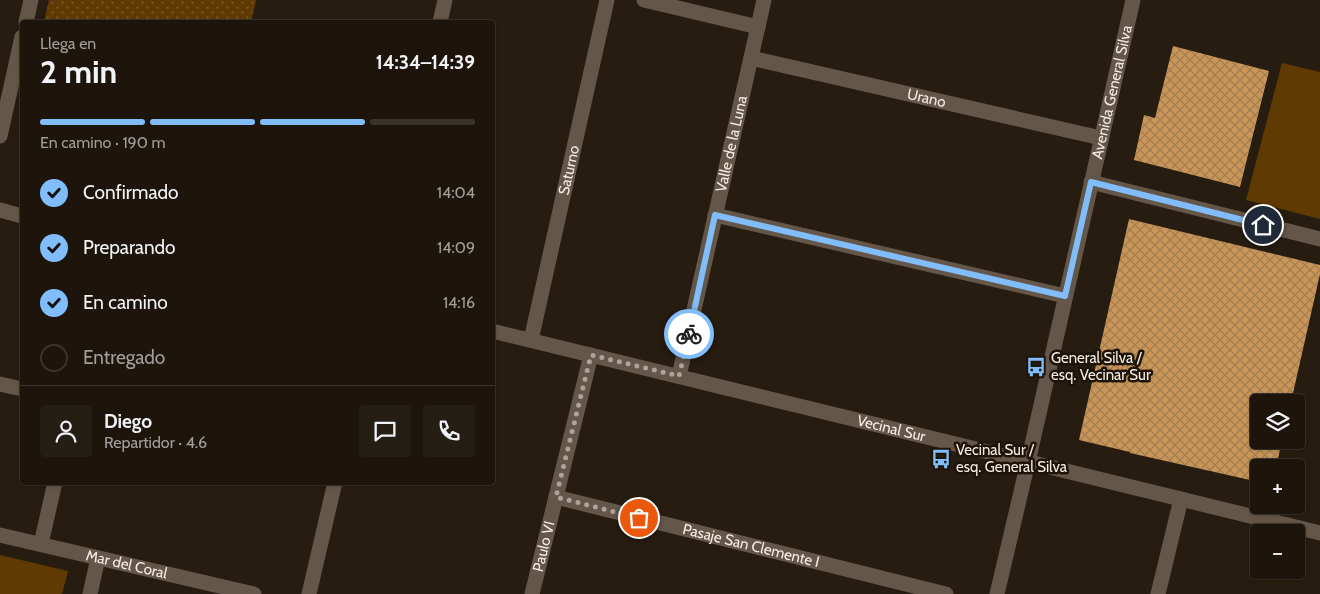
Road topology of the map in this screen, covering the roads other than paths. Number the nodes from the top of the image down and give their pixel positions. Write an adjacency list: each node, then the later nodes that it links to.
1 (31, 0): 7 (street)
2 (445, 0): 8 (street)
3 (607, 0): 21 (street, Saturno)
4 (644, 0): 9 (street)
5 (764, 0): 9 (street, Valle de la Luna)
6 (1133, 0): 13 (street, Avenida General Silva)
7 (26, 20)
8 (440, 20)
9 (758, 27): 11 (street, Valle de la Luna)
10 (20, 46): 12 (street)
11 (751, 58): 13 (street, Urano); 17 (street, Valle de la Luna)
12 (0, 136)
13 (1101, 138): 14 (street, Avenida General Silva)
14 (1091, 182): 18 (street); 19 (street, Avenida General Silva)
15 (0, 210): 16 (street)
16 (20, 215)
17 (715, 215): 19 (street); 23 (street, Valle de la Luna)
18 (1320, 239)
19 (1065, 296): 26 (street, Avenida General Silva)
20 (495, 332): 21 (street, Vecinal Sur)
21 (531, 340): 22 (street, Vecinal Sur)
22 (591, 355): 23 (street, Vecinal Sur); 29 (street, Paulo VI)
23 (679, 376): 26 (street, Vecinal Sur)
24 (0, 384): 25 (street)
25 (20, 389)
26 (1028, 462): 30 (street, Vecinal Sur); 40 (street, Avenida General Silva)
27 (54, 485): 33 (street)
28 (334, 485): 37 (street)
29 (556, 497): 38 (street, Paulo VI); 39 (street, Pasaje San Clemente I)
30 (1181, 499): 31 (street, Vecinal Sur); 41 (street)
31 (1320, 533)
32 (0, 535): 33 (street, Mar del Coral)
33 (41, 544): 34 (street, Mar del Coral)
34 (98, 558): 35 (street); 36 (street, Mar del Coral)
35 (90, 594)
36 (254, 594)
37 (309, 594)
38 (532, 594)
39 (946, 594)
40 (996, 594)
41 (1158, 594)

